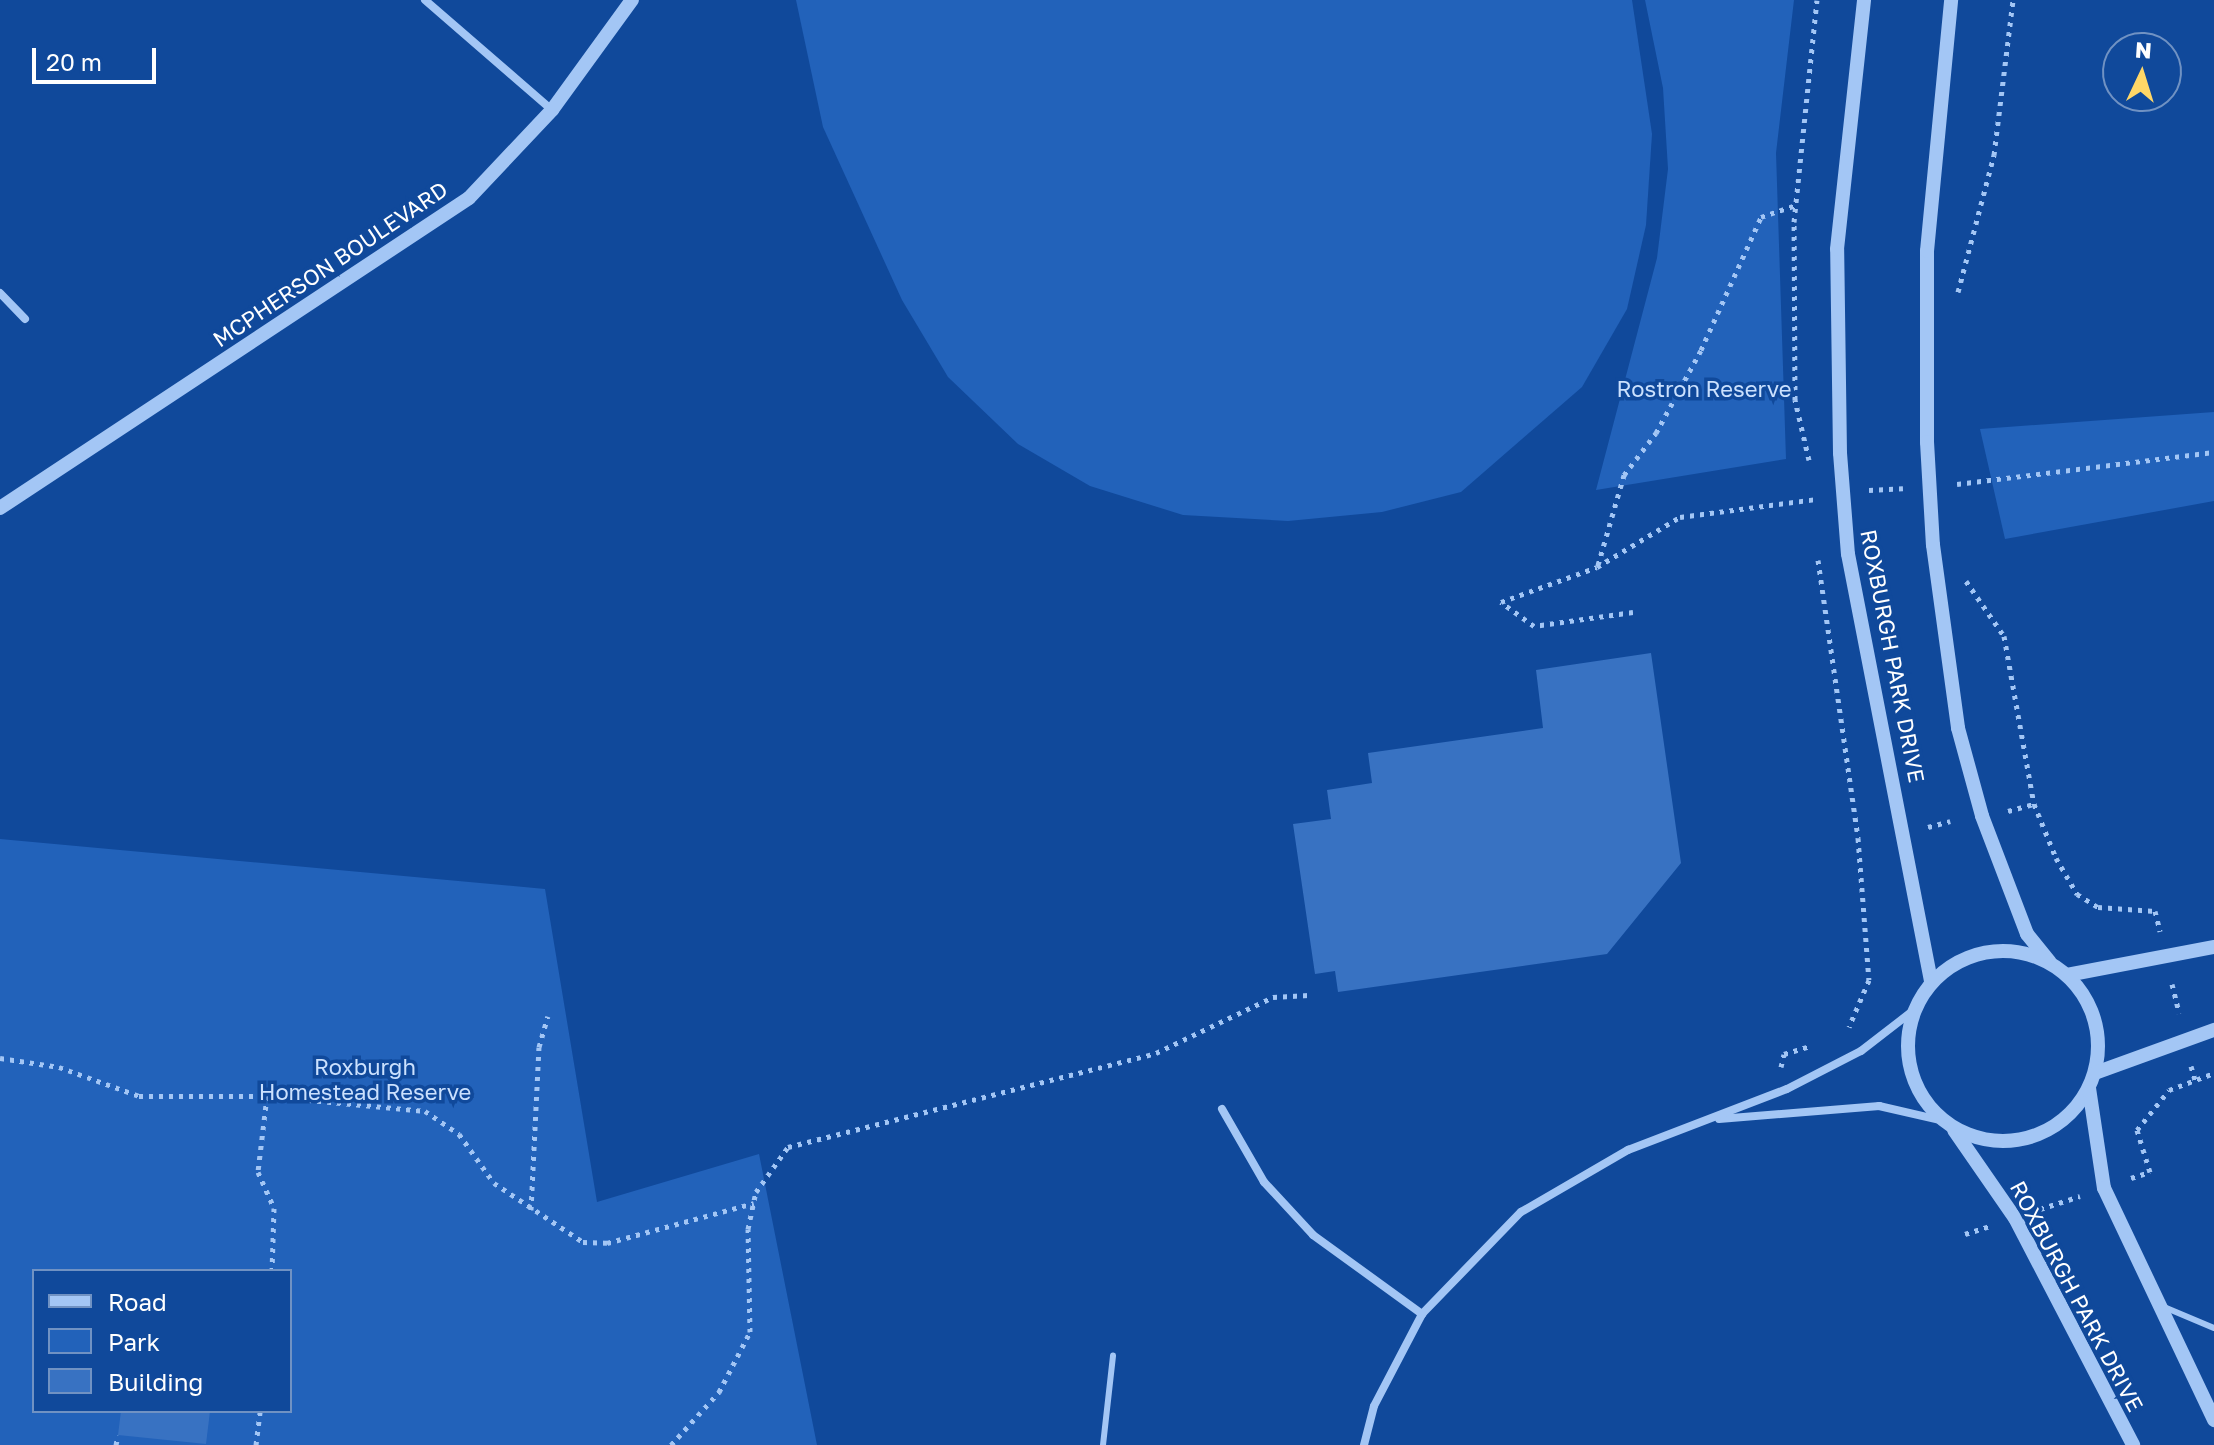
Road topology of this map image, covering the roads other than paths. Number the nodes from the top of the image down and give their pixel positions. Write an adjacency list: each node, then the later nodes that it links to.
1 (425, 0): 5 (street)
2 (632, 0): 5 (street, MCPHERSON BOULEVARD)
3 (1864, 0): 12 (street, ROXBURGH PARK DRIVE, bridge)
4 (1951, 0): 10 (street, bridge)
5 (552, 110): 8 (street, MCPHERSON BOULEVARD)
6 (0, 293): 7 (street)
7 (25, 319)
8 (0, 508)
9 (2214, 947): 11 (street)
10 (2053, 965): 11 (street); 12 (street)
11 (2067, 975): 15 (street)
12 (1931, 982): 13 (street)
13 (1914, 1010): 18 (street); 19 (street)
14 (2214, 1030): 15 (street)
15 (2095, 1073): 16 (street)
16 (2089, 1088): 20 (street); 21 (street)
17 (1222, 1109): 22 (street)
18 (1706, 1120): 19 (street); 22 (street)
19 (1940, 1120): 20 (street)
20 (1954, 1130): 28 (street, ROXBURGH PARK DRIVE)
21 (2153, 1302): 23 (lane); 25 (street)
22 (1422, 1314): 27 (street)
23 (2214, 1328)
24 (1113, 1356): 26 (lane)
25 (2214, 1420)
26 (1103, 1445)
27 (1364, 1445)
28 (2133, 1445)

